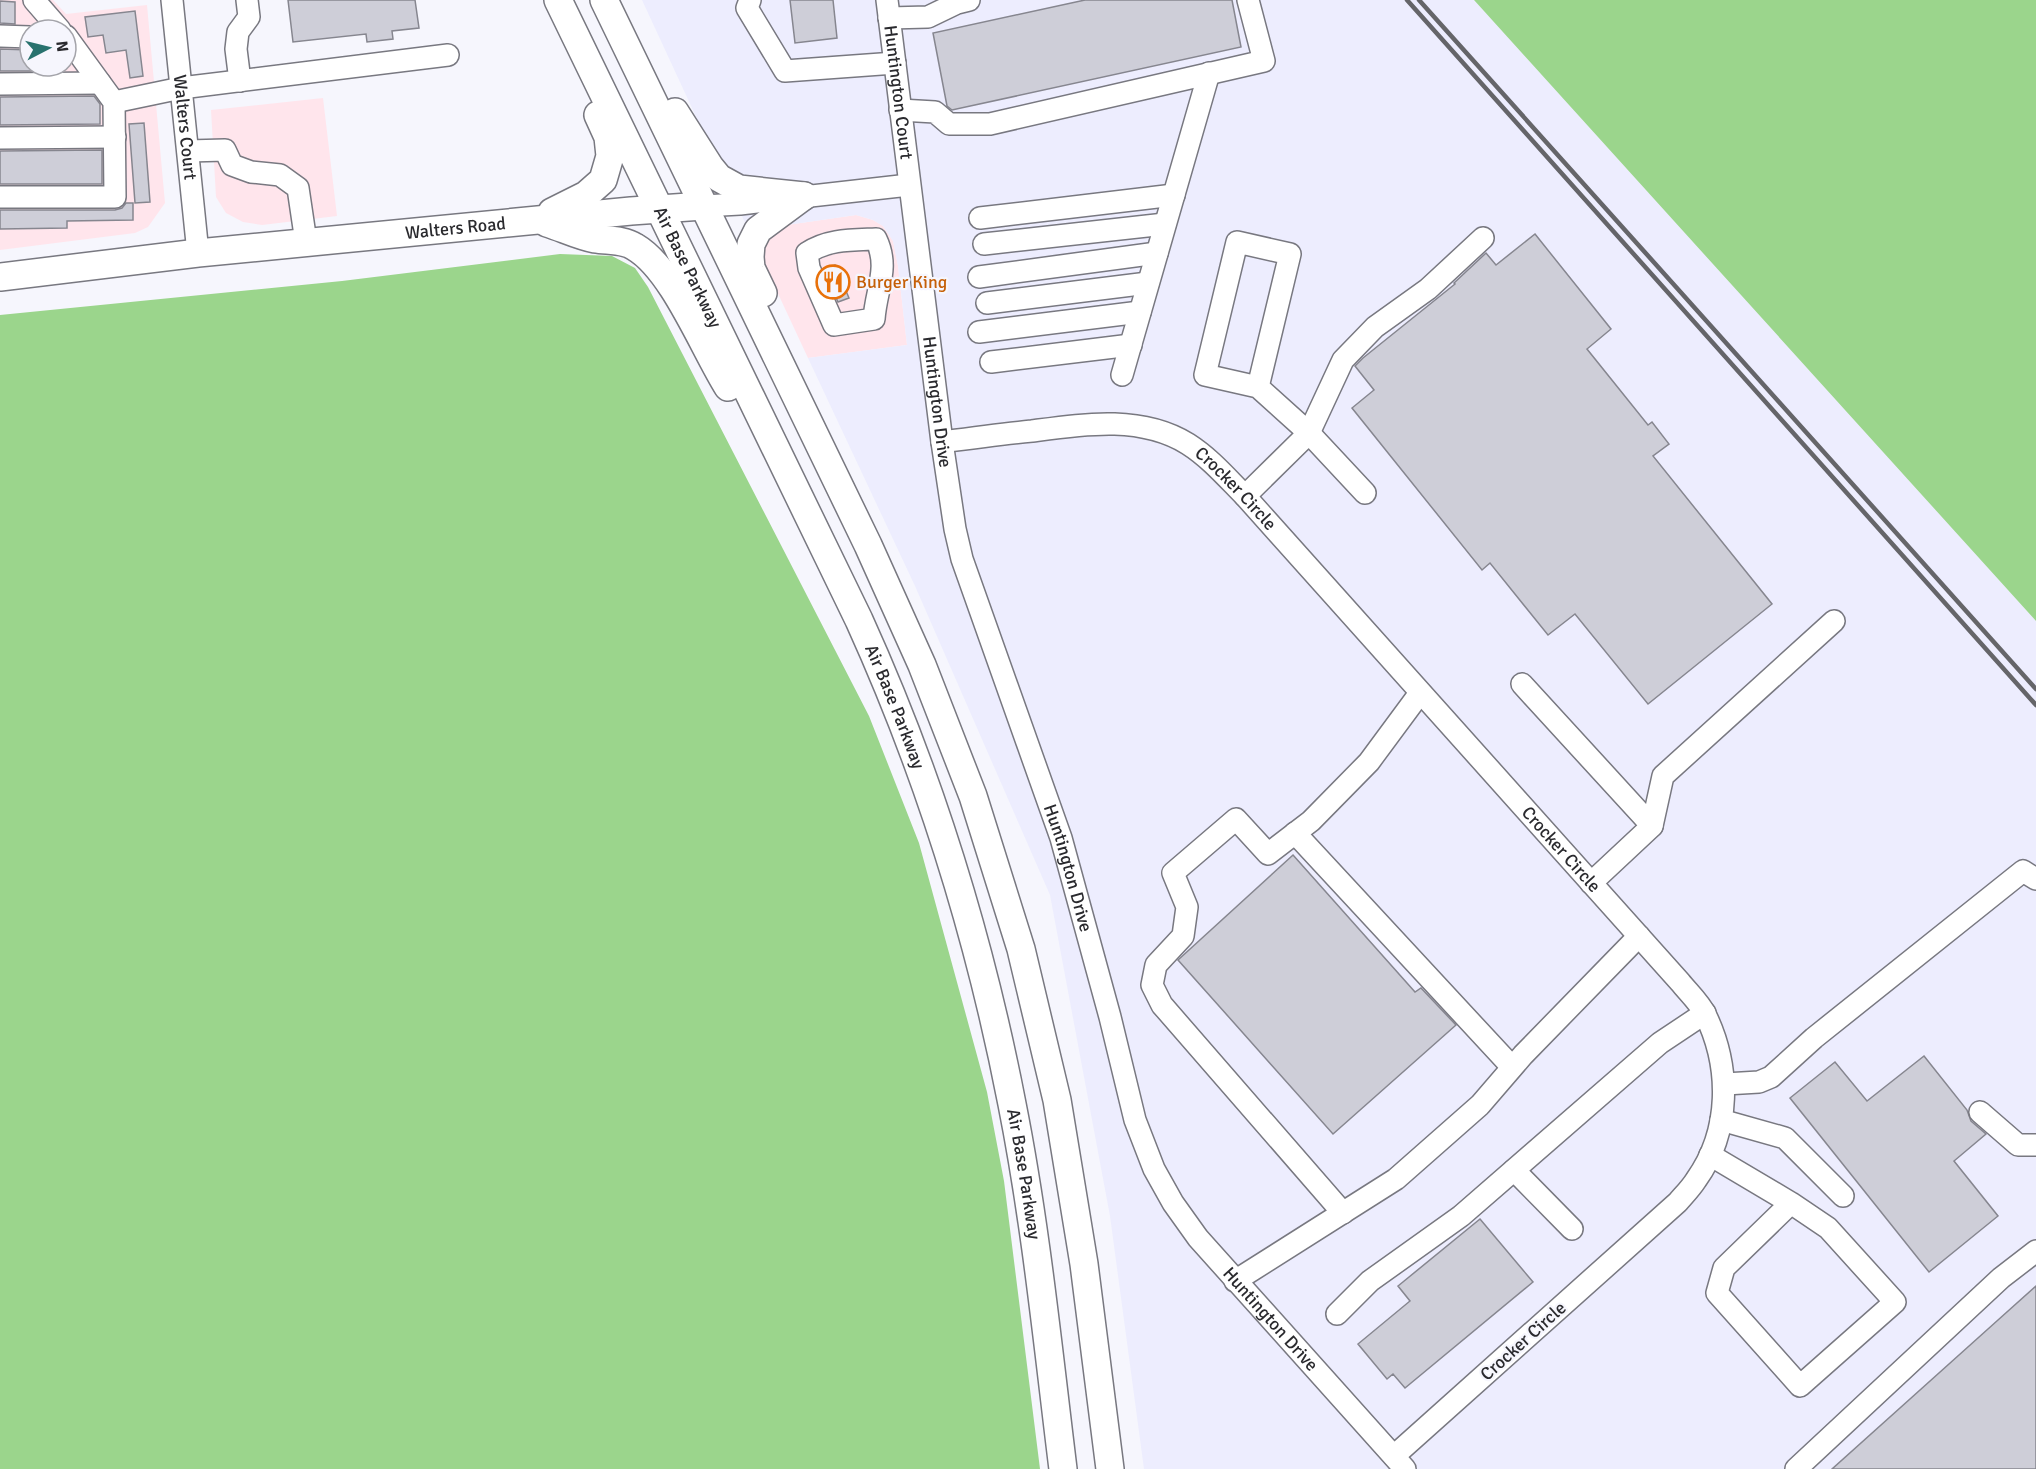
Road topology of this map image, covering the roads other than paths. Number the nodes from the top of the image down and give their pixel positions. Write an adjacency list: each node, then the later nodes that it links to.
1 (34, 0): 11 (street)
2 (172, 0): 22 (street, Walters Court)
3 (247, 0): 19 (street)
4 (547, 0): 35 (main road)
5 (558, 0): 33 (main road, Air Base Parkway)
6 (604, 0): 14 (main road)
7 (750, 0): 17 (street)
8 (969, 0): 10 (street)
9 (1248, 0): 18 (street)
10 (888, 9): 17 (street, Huntington Court)
11 (50, 18)
12 (0, 36): 13 (street)
13 (18, 37)
14 (627, 48): 30 (main road); 32 (main road)
15 (78, 53): 20 (street)
16 (448, 55): 19 (street)
17 (895, 63): 24 (street, Huntington Court)
18 (1209, 74): 24 (street); 29 (street)
19 (240, 81): 22 (street)
20 (100, 83): 21 (street); 23 (street)
21 (0, 84)
22 (181, 88): 23 (street); 27 (street, Walters Court)
23 (114, 102): 25 (street)
24 (900, 110): 28 (street, Huntington Court)
25 (115, 137): 26 (street); 31 (street)
26 (0, 138)
27 (188, 151): 38 (street); 40 (street, Walters Court)
28 (909, 185): 30 (street, Walters Road); 54 (street, Huntington Drive)
29 (1174, 195): 34 (street); 36 (street)
30 (804, 196): 32 (street, Walters Road); 55 (main road)
31 (0, 197)
32 (703, 206): 33 (main road, Walters Road); 55 (main road)
33 (660, 208): 35 (main road, Walters Road); 58 (main road, Air Base Parkway)
34 (980, 218)
35 (538, 219): 38 (main road, Walters Road); 58 (main road)
36 (1165, 224): 39 (street); 41 (street)
37 (1483, 238): 53 (street)
38 (306, 242): 40 (main road, Walters Road)
39 (984, 244)
40 (198, 253): 42 (main road, Walters Road)
41 (1157, 253): 43 (street); 44 (street)
42 (0, 277)
43 (978, 277)
44 (1148, 283): 45 (street); 46 (street)
45 (987, 303)
46 (1140, 312): 48 (street); 49 (street)
47 (874, 319): 47 (street)
48 (979, 332)
49 (1131, 345): 50 (street); 51 (street)
50 (991, 362)
51 (1122, 375)
52 (1258, 387): 52 (street); 53 (street)
53 (1309, 433): 56 (street); 57 (street)
54 (942, 442): 57 (street, Crocker Circle); 80 (street, Huntington Drive)
55 (837, 482): 84 (main road)
56 (1365, 493)
57 (1245, 496): 61 (street, Crocker Circle)
58 (807, 511): 83 (main road, Air Base Parkway)
59 (1834, 621): 62 (street)
60 (1522, 684): 62 (street)
61 (1420, 693): 63 (street); 65 (street, Crocker Circle)
62 (1652, 826): 65 (street)
63 (1295, 833): 68 (street); 77 (street)
64 (2036, 879): 69 (street)
65 (1591, 883): 66 (street, Crocker Circle)
66 (1639, 936): 67 (street, Crocker Circle); 68 (street)
67 (1705, 1013): 69 (street, Crocker Circle); 74 (street)
68 (1512, 1067): 77 (street)
69 (1725, 1084): 71 (street, Crocker Circle)
70 (1980, 1112): 72 (street)
71 (1721, 1120): 73 (street, Crocker Circle); 75 (street)
72 (2036, 1145)
73 (1710, 1155): 76 (street); 82 (street, Crocker Circle)
74 (1514, 1170): 78 (street); 81 (street)
75 (1843, 1196)
76 (1791, 1203): 76 (street)
77 (1343, 1213): 80 (street)
78 (1572, 1229)
79 (2036, 1251): 85 (street)
80 (1235, 1281): 82 (street, Huntington Drive)
81 (1337, 1314)
82 (1399, 1463)
83 (1063, 1469)
84 (1110, 1469)
85 (1796, 1469)

